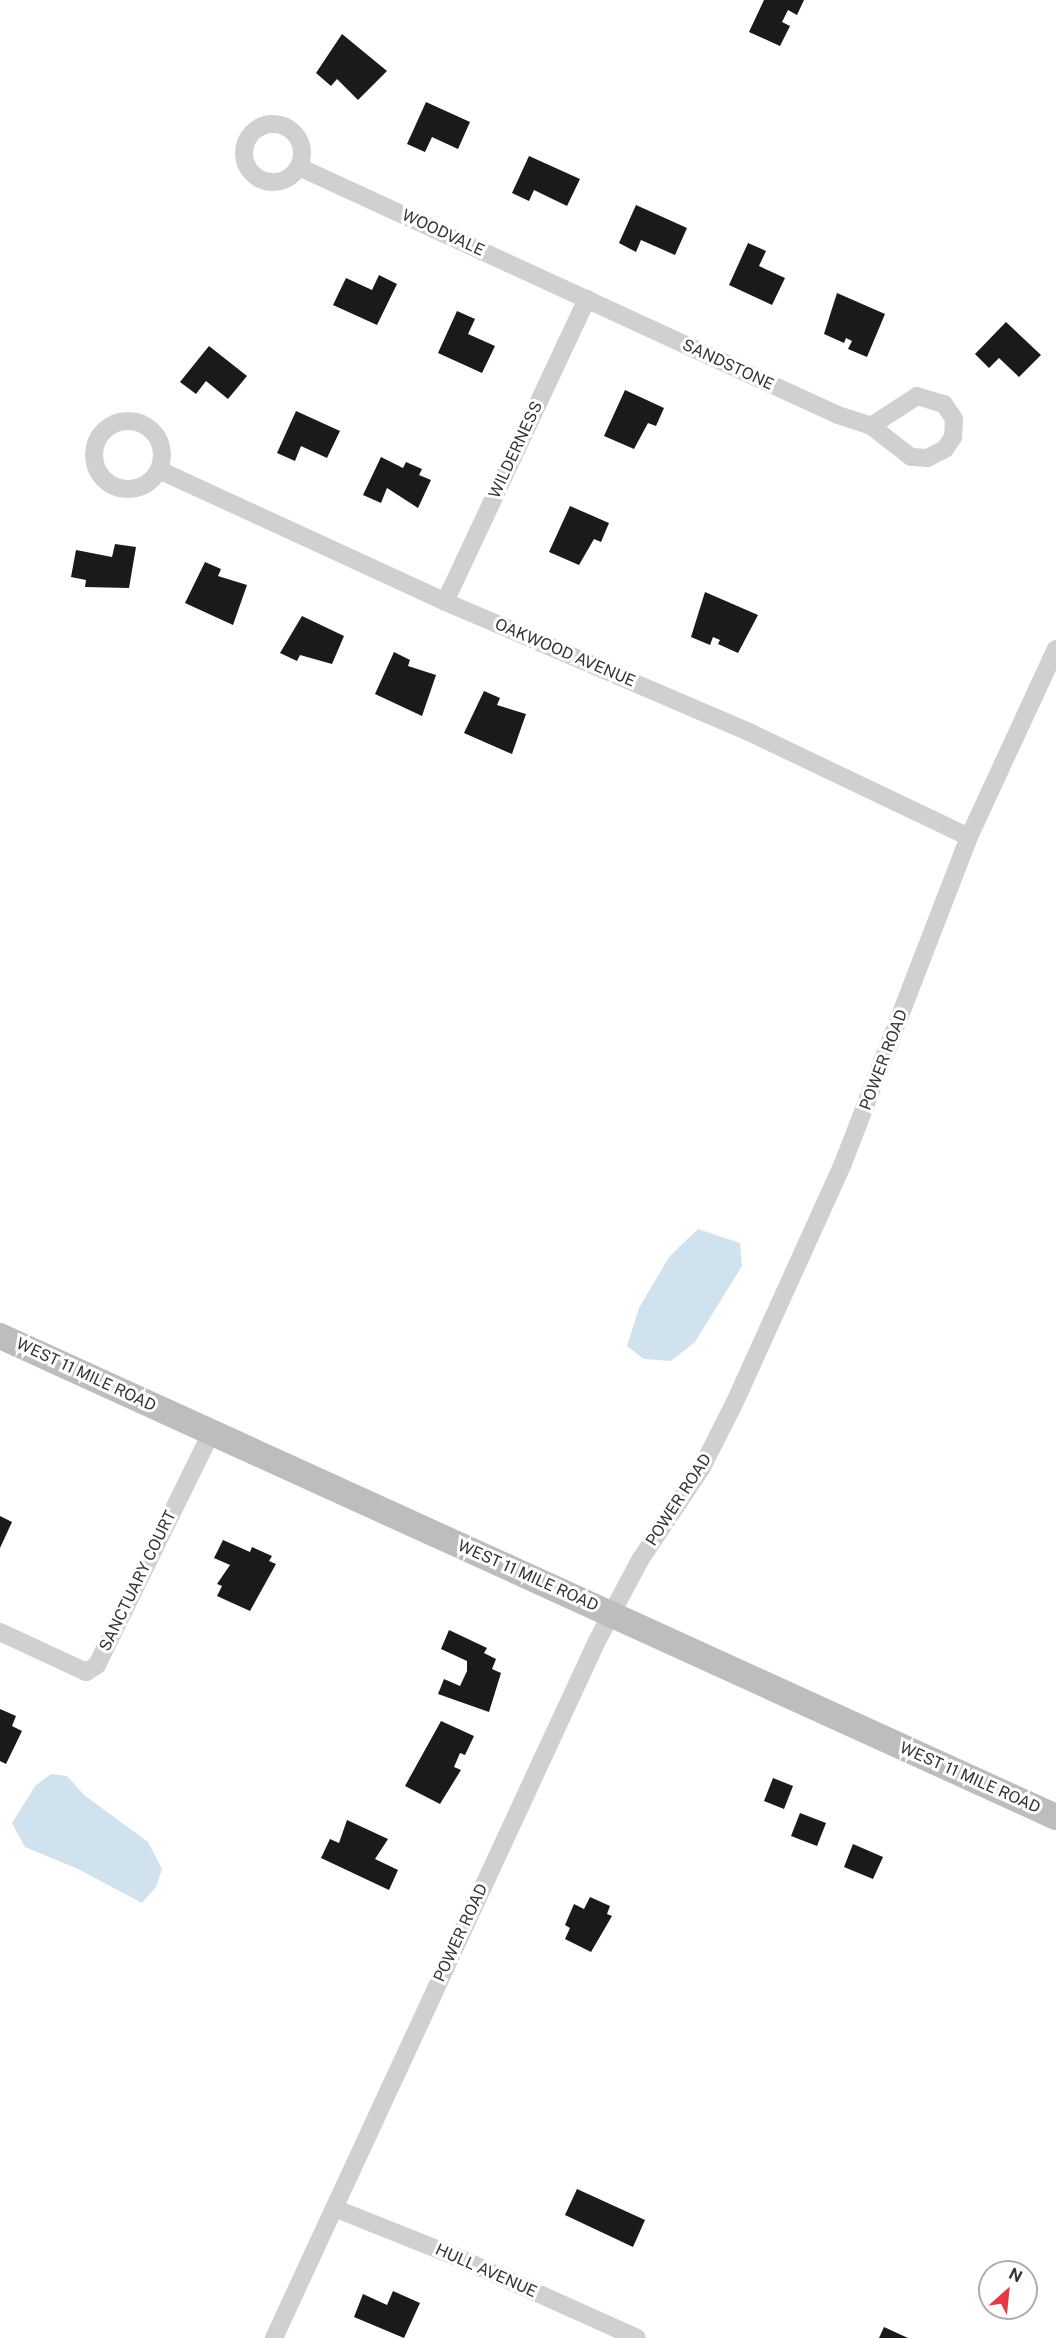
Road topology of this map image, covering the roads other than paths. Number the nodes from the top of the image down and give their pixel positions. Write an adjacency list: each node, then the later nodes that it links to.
1 (299, 167): 2 (street, WOODVALE)
2 (587, 299): 3 (street, SANDSTONE); 5 (street, WILDERNESS)
3 (871, 426)
4 (159, 470): 5 (street, OAKWOOD AVENUE)
5 (445, 602): 7 (street, OAKWOOD AVENUE)
6 (1056, 649): 7 (street, POWER ROAD)
7 (969, 837): 10 (street, POWER ROAD)
8 (0, 1336): 9 (street, WEST 11 MILE ROAD)
9 (211, 1433): 10 (street, WEST 11 MILE ROAD); 11 (street, SANCTUARY COURT)
10 (611, 1614): 12 (street, WEST 11 MILE ROAD); 13 (street, POWER ROAD)
11 (0, 1632)
12 (1056, 1816)
13 (334, 2208): 14 (street, POWER ROAD); 15 (street, HULL AVENUE)
14 (274, 2338)
15 (637, 2338)

